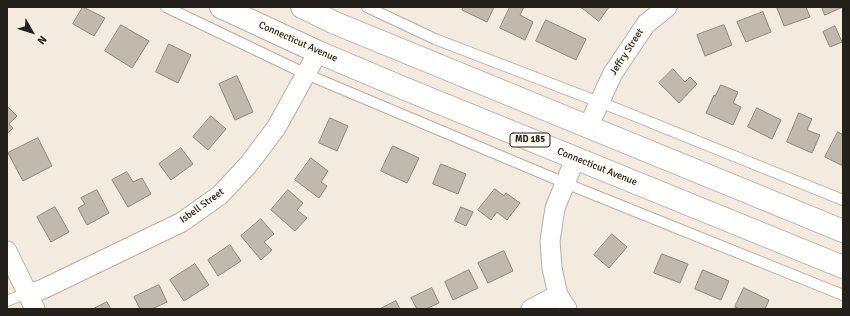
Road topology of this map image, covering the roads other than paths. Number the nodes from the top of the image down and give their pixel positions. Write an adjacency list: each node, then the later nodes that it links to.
1 (166, 7): 7 (lane)
2 (221, 7): 6 (main road, Connecticut Avenue / MD 185)
3 (302, 7): 9 (main road)
4 (366, 7): 8 (lane)
5 (667, 7): 8 (street, Jeffry Street)
6 (318, 52): 7 (street, Isbell Street); 10 (main road, Connecticut Avenue / MD 185)
7 (306, 74): 11 (lane); 18 (street, Isbell Street)
8 (599, 103): 9 (street, Jeffry Street); 12 (lane)
9 (588, 127): 13 (main road)
10 (575, 159): 11 (street); 15 (main road, Connecticut Avenue / MD 185)
11 (565, 183): 16 (lane); 19 (street)
12 (843, 200)
13 (843, 231)
14 (7, 251): 18 (street)
15 (843, 267)
16 (843, 295)
17 (7, 301): 18 (lane)
18 (31, 301)
19 (562, 302): 20 (street)
20 (531, 309)

